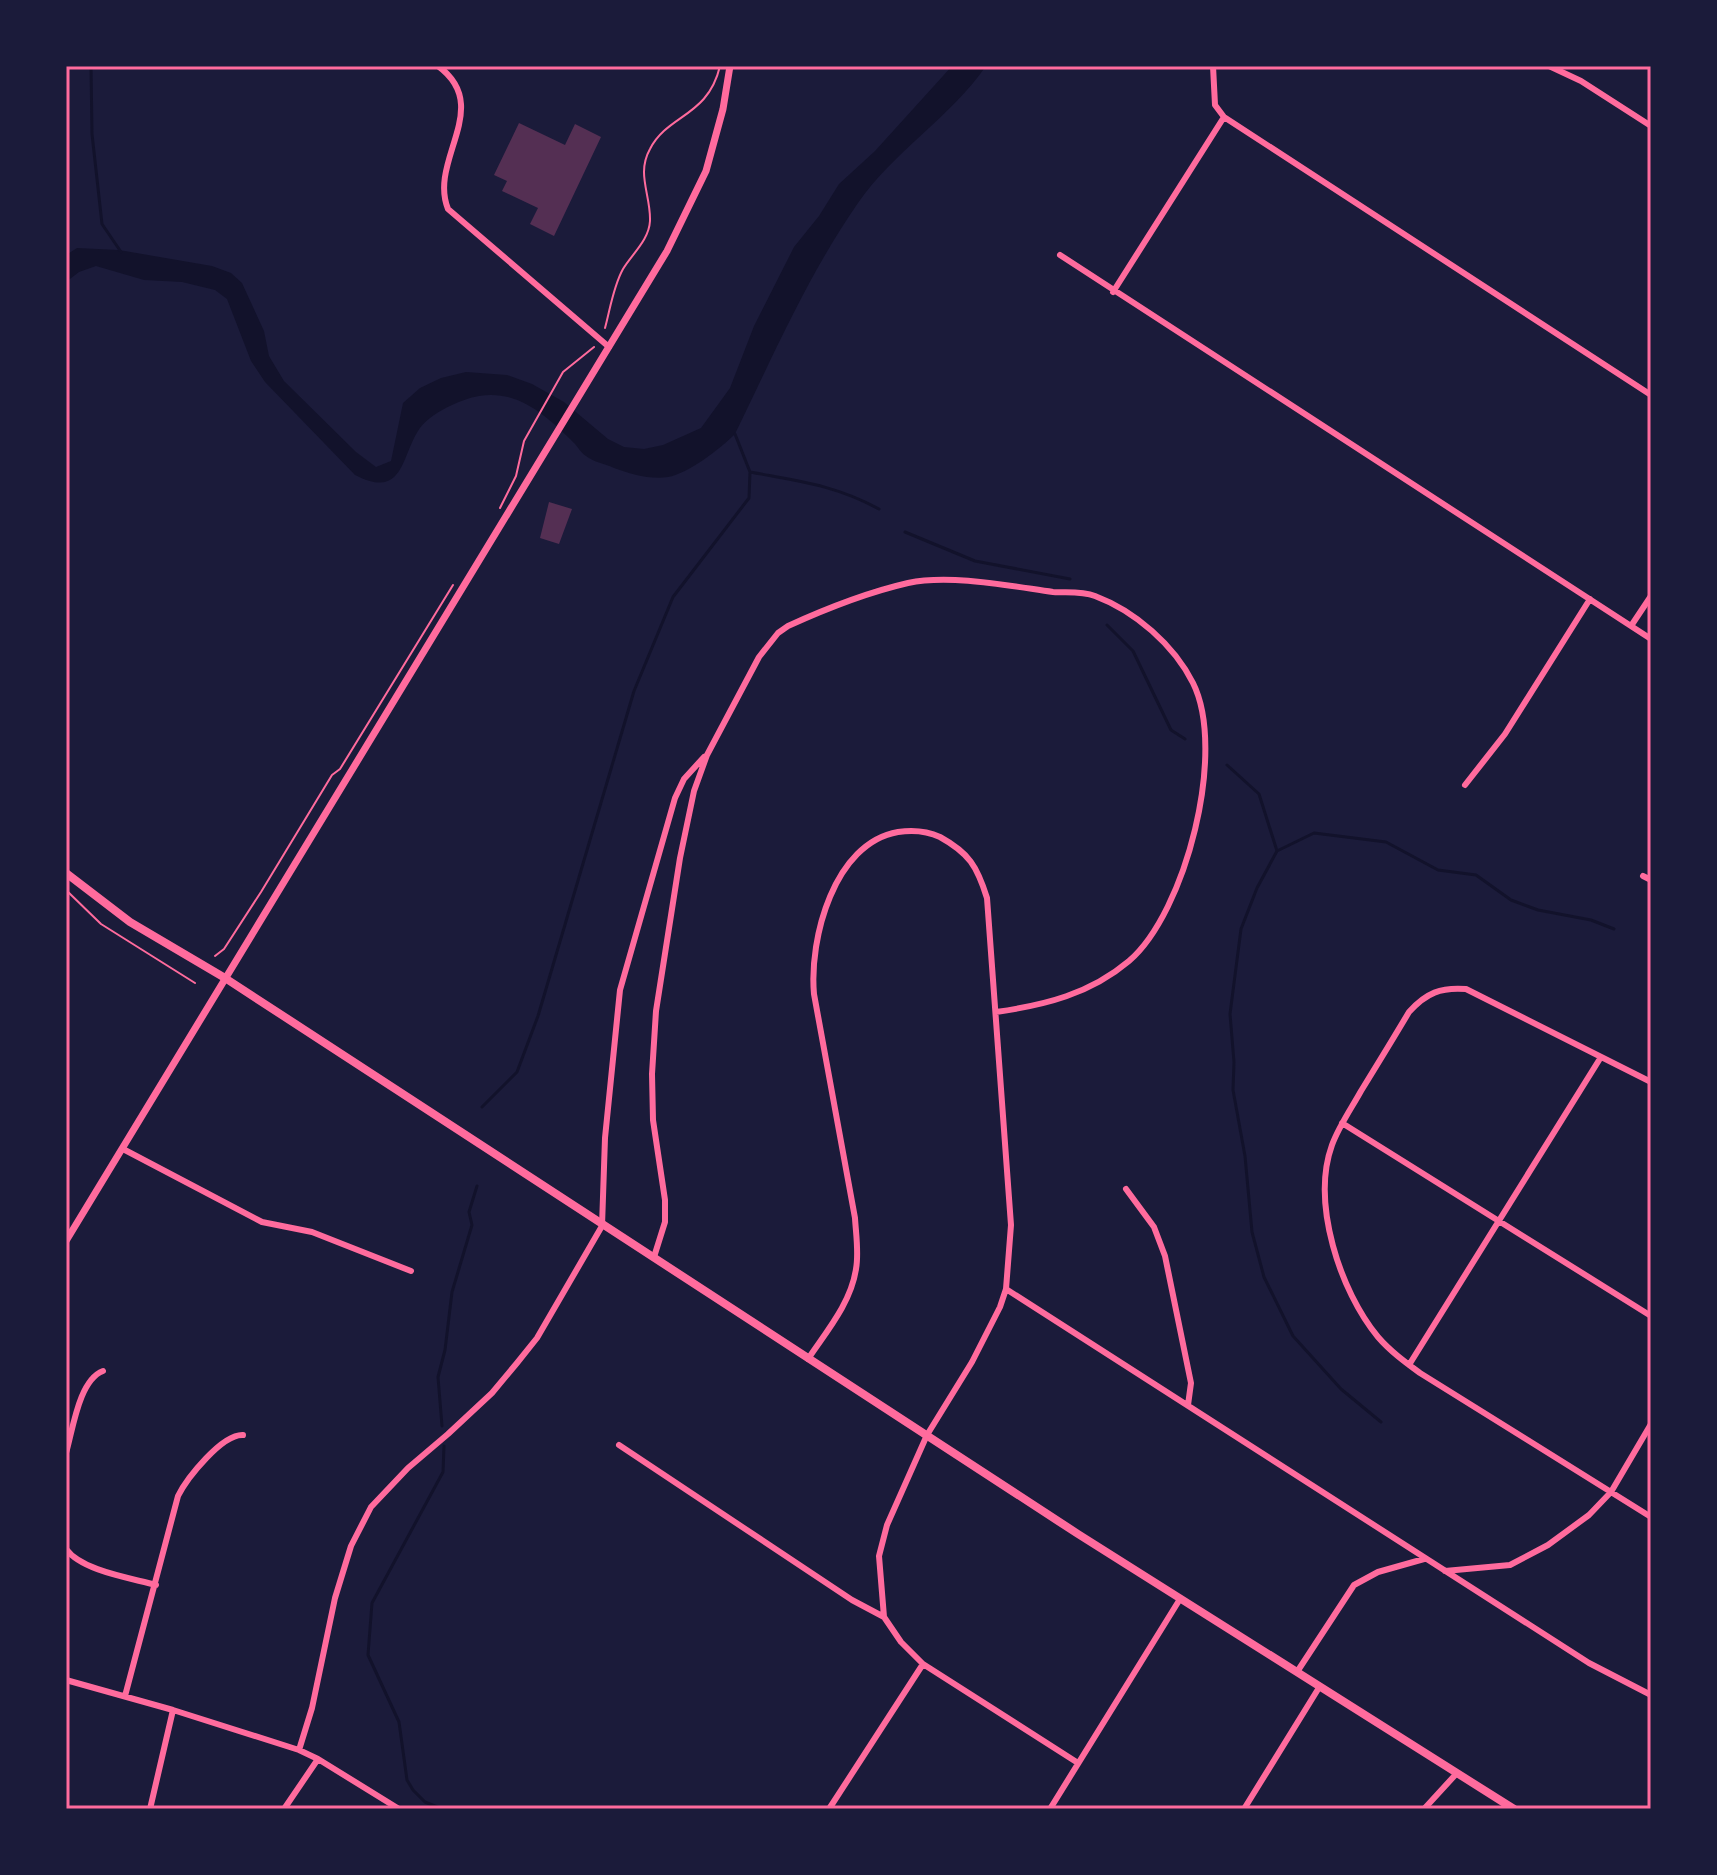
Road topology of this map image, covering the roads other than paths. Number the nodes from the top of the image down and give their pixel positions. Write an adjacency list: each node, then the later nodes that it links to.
1 (730, 66): 9 (street)
2 (1213, 66): 5 (street)
3 (1549, 66): 6 (street)
4 (441, 67): 9 (street)
5 (1224, 117): 8 (street); 10 (street)
6 (1651, 126)
7 (1060, 255): 8 (street)
8 (1113, 292): 12 (street)
9 (609, 347): 20 (street)
10 (1651, 395)
11 (1651, 596): 13 (street)
12 (1590, 599): 13 (street); 16 (street)
13 (1631, 626): 14 (street)
14 (1651, 639)
15 (707, 755): 21 (street); 28 (street); 30 (street)
16 (1465, 785)
17 (66, 873): 20 (main road)
18 (1643, 876): 19 (street)
19 (1651, 880)
20 (225, 978): 25 (street); 28 (main road)
21 (996, 1012): 32 (street); 34 (street)
22 (1601, 1057): 23 (street); 24 (street); 27 (street)
23 (1651, 1082)
24 (1342, 1123): 27 (street); 35 (street)
25 (123, 1149): 29 (street); 31 (street)
26 (1126, 1189): 37 (street)
27 (1500, 1221): 33 (street); 35 (street)
28 (602, 1226): 30 (main road); 58 (street)
29 (66, 1241)
30 (654, 1257): 34 (main road)
31 (411, 1271)
32 (1006, 1289): 37 (street); 40 (street)
33 (1651, 1316)
34 (808, 1359): 40 (main road)
35 (1409, 1365): 43 (street)
36 (103, 1371): 42 (street)
37 (1188, 1405): 46 (street)
38 (1651, 1424): 43 (street)
39 (243, 1435): 48 (street)
40 (927, 1435): 49 (main road); 50 (street)
41 (619, 1445): 50 (street)
42 (66, 1453)
43 (1611, 1492): 44 (street); 47 (street)
44 (1651, 1517)
45 (66, 1549): 48 (street)
46 (1424, 1559): 47 (street); 52 (street)
47 (1445, 1571): 55 (street)
48 (156, 1585): 56 (street)
49 (1180, 1599): 52 (main road); 60 (street)
50 (884, 1617): 51 (street)
51 (923, 1664): 60 (street); 65 (street)
52 (1297, 1672): 54 (main road)
53 (66, 1680): 56 (street)
54 (1320, 1686): 61 (main road); 67 (street)
55 (1651, 1695)
56 (125, 1696): 57 (street)
57 (173, 1710): 58 (street); 62 (street)
58 (299, 1750): 59 (street)
59 (318, 1759): 63 (street); 64 (street)
60 (1078, 1763): 66 (street)
61 (1457, 1773): 68 (street); 69 (main road)
62 (150, 1809)
63 (284, 1809)
64 (399, 1809)
65 (829, 1809)
66 (1050, 1809)
67 (1244, 1809)
68 (1424, 1809)
69 (1514, 1809)

